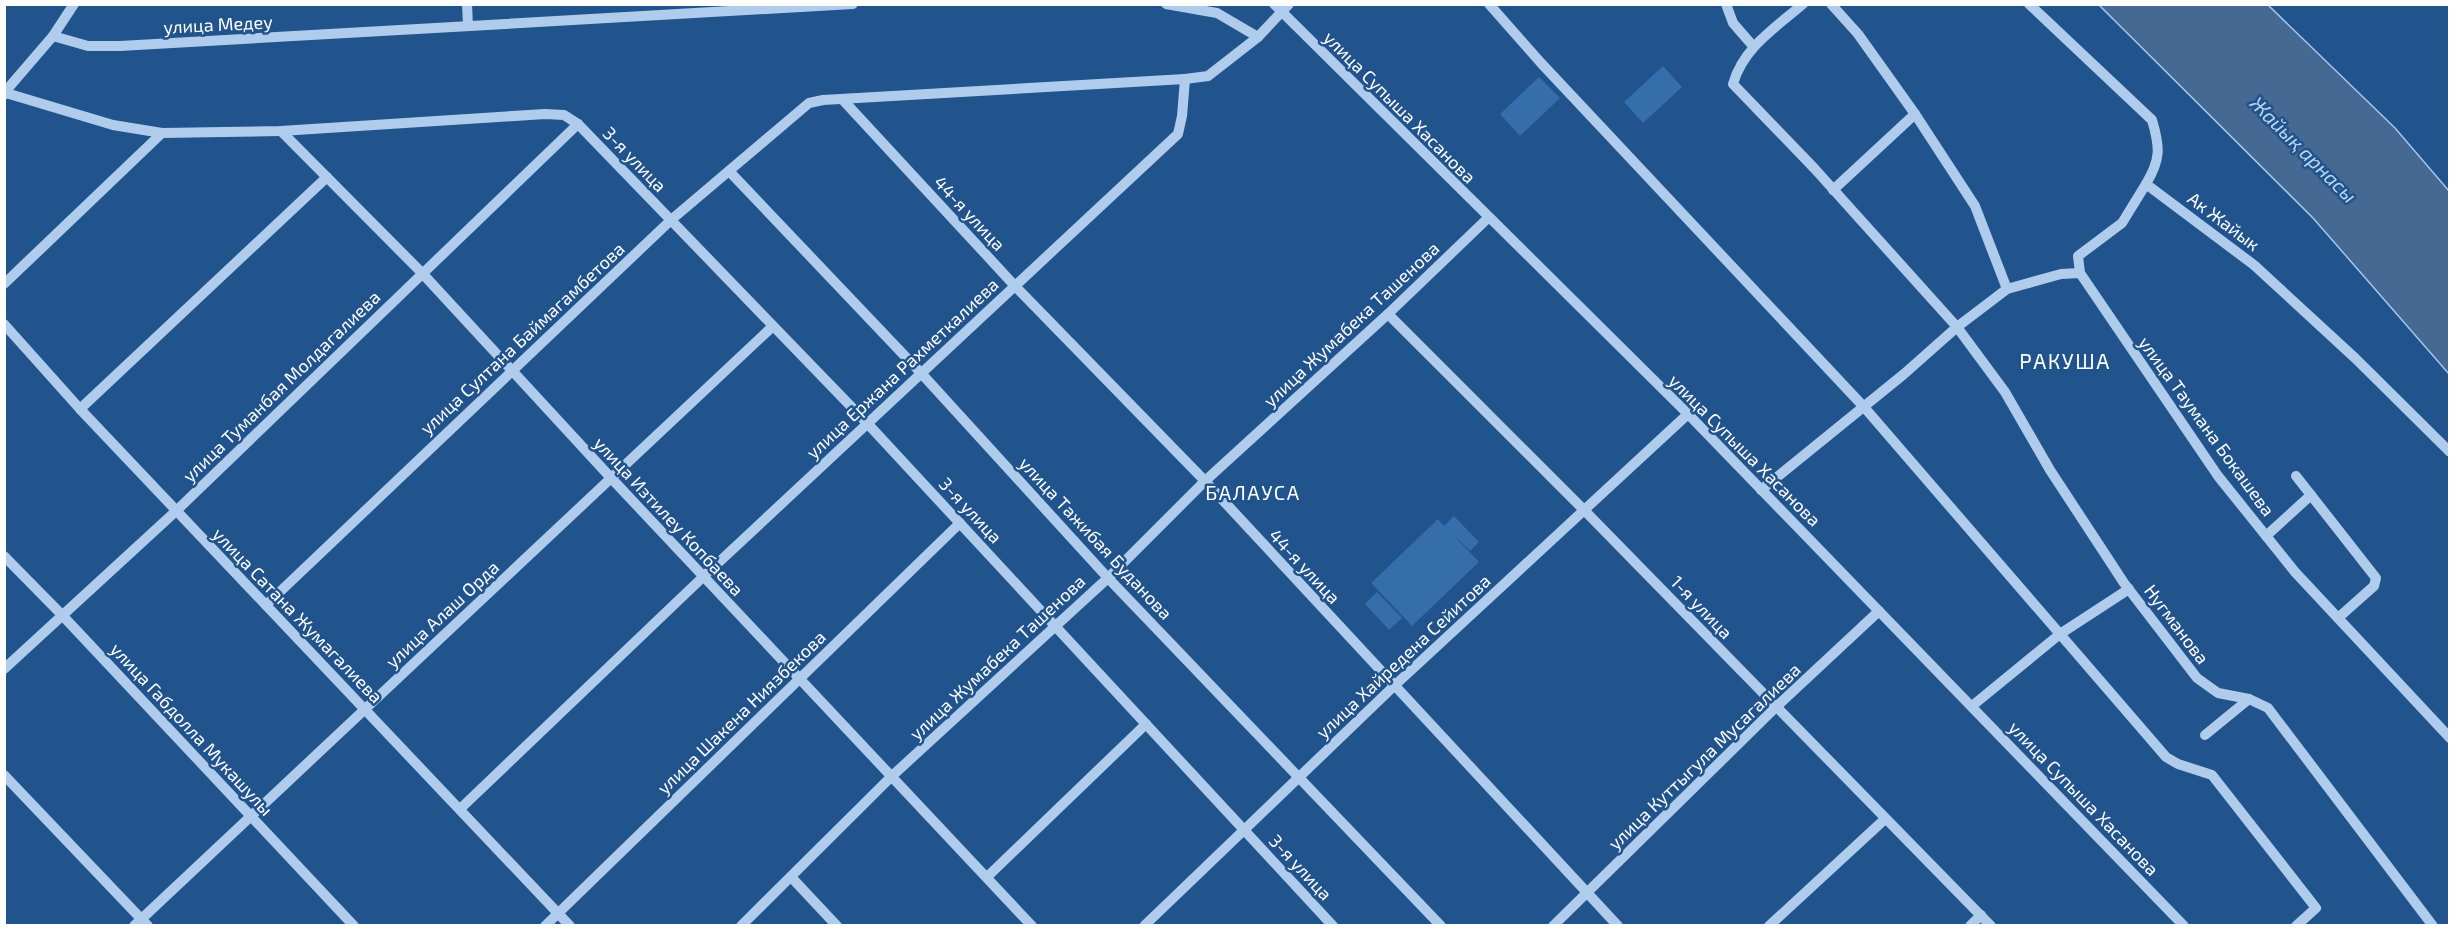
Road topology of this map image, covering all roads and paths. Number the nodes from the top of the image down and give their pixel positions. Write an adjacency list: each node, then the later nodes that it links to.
1 (74, 4): 13 (street)
2 (467, 4): 12 (street)
3 (853, 4): 11 (street, улица Медеу)
4 (1166, 4): 14 (street)
5 (1489, 4): 40 (street)
6 (1726, 4): 15 (street)
7 (1803, 4): 15 (street)
8 (1831, 4): 19 (street)
9 (2029, 4): 25 (street)
10 (1281, 7): 14 (street); 27 (street, улица Супыша Хасанова)
11 (699, 9): 12 (street, улица Медеу)
12 (468, 26): 13 (street, улица Медеу)
13 (53, 36): 17 (street)
14 (1258, 37): 16 (street)
15 (1753, 46): 26 (street, Нугманова)
16 (1185, 79): 18 (street); 32 (street, улица Ержана Рахметкалиева)
17 (5, 94): 22 (street)
18 (842, 99): 23 (street, улица Султана Баймагамбетова); 32 (street, 44-я улица)
19 (1915, 114): 26 (street); 33 (street)
20 (578, 124): 21 (street); 28 (street, 3-я улица); 29 (street, улица Туманбая Молдагалиева)
21 (281, 131): 22 (street); 24 (street, улица Изтилеу Копбаева)
22 (162, 133): 31 (street)
23 (729, 171): 28 (street, улица Султана Баймагамбетова); 39 (street, улица Тажибая Буданова)
24 (327, 177): 29 (street, улица Изтилеу Копбаева); 41 (street)
25 (2146, 184): 30 (street); 44 (street, Ак Жайык)
26 (1833, 190): 37 (street, Нугманова)
27 (1488, 218): 34 (street, улица Жумабека Ташенова); 42 (street, улица Супыша Хасанова)
28 (671, 220): 36 (street, 3-я улица); 38 (street, улица Султана Баймагамбетова)
29 (422, 273): 38 (street, улица Изтилеу Копбаева); 51 (street, улица Туманбая Молдагалиева)
30 (2080, 273): 33 (street); 53 (street, улица Таумана Бокашева)
31 (4, 284)
32 (1015, 286): 39 (street, улица Ержана Рахметкалиева); 47 (street, 44-я улица)
33 (2007, 289): 37 (street)
34 (1388, 314): 47 (street, улица Жумабека Ташенова); 50 (street, 1-я улица)
35 (4, 324): 41 (street, улица Сатана Жумагалиева)
36 (772, 327): 43 (street, 3-я улица); 46 (street, улица Алаш Орда)
37 (1958, 327): 40 (street); 57 (street, Нугманова)
38 (510, 371): 46 (street, улица Изтилеу Копбаева); 58 (street, улица Султана Баймагамбетова)
39 (921, 373): 43 (street, улица Ержана Рахметкалиева); 56 (street, улица Тажибая Буданова)
40 (1864, 406): 48 (street); 63 (street)
41 (80, 409): 51 (street, улица Сатана Жумагалиева)
42 (1688, 414): 48 (street, улица Супыша Хасанова); 50 (street, улица Хайредена Сейитова)
43 (867, 423): 52 (street, 3-я улица); 55 (street, улица Ержана Рахметкалиева)
44 (2450, 452)
45 (2296, 476): 49 (street)
46 (612, 479): 55 (street, улица Изтилеу Копбаева); 70 (street, улица Алаш Орда)
47 (1204, 482): 56 (street, улица Жумабека Ташенова); 66 (street, 44-я улица)
48 (1761, 490): 59 (street, улица Супыша Хасанова)
49 (2311, 495): 53 (street); 61 (street)
50 (1584, 510): 66 (street, улица Хайредена Сейитова); 69 (street, 1-я улица)
51 (176, 511): 58 (street, улица Сатана Жумагалиева); 60 (street, улица Туманбая Молдагалиева)
52 (960, 523): 62 (street, 3-я улица); 65 (street, улица Шакена Ниязбекова)
53 (2266, 536): 61 (street, улица Таумана Бокашева)
54 (4, 556): 60 (street, улица Габдолла Мукашулы)
55 (704, 576): 65 (street, улица Изтилеу Копбаева); 77 (street, улица Ержана Рахметкалиева)
56 (1108, 578): 62 (street, улица Жумабека Ташенова); 76 (street, улица Тажибая Буданова)
57 (2129, 589): 63 (street); 67 (street, Нугманова)
58 (266, 605): 70 (street, улица Сатана Жумагалиева)
59 (1879, 611): 68 (street, улица Супыша Хасанова); 69 (street, улица Куттыгула Мусагалиева)
60 (63, 615): 64 (street, улица Туманбая Молдагалиева); 78 (street, улица Габдолла Мукашулы)
61 (2338, 618): 73 (street, улица Таумана Бокашева)
62 (1055, 625): 71 (street, 3-я улица); 75 (street, улица Жумабека Ташенова)
63 (2060, 634): 68 (street); 102 (street)
64 (4, 669)
65 (800, 678): 75 (street, улица Изтилеу Копбаева); 84 (street, улица Шакена Ниязбекова)
66 (1394, 686): 76 (street, улица Хайредена Сейитова); 83 (street, 44-я улица)
67 (2249, 699): 72 (street); 103 (street, Нугманова)
68 (1972, 706): 101 (street, улица Супыша Хасанова)
69 (1776, 707): 79 (street, 1-я улица); 83 (street, улица Куттыгула Мусагалиева)
70 (364, 708): 77 (street, улица Сатана Жумагалиева); 78 (street, улица Алаш Орда)
71 (1146, 724): 80 (street, 3-я улица); 82 (street)
72 (2205, 735)
73 (2450, 738)
74 (4, 775): 86 (street)
75 (892, 776): 81 (street, улица Жумабека Ташенова); 82 (street, улица Изтилеу Копбаева)
76 (1300, 776): 80 (street, улица Хайредена Сейитова); 95 (street, улица Тажибая Буданова)
77 (460, 809): 84 (street, улица Сатана Жумагалиева)
78 (250, 815): 86 (street, улица Алаш Орда); 87 (street, улица Габдолла Мукашулы)
79 (1885, 819): 85 (street, 1-я улица); 98 (street)
80 (1244, 830): 93 (street, улица Хайредена Сейитова); 94 (street, 3-я улица)
81 (792, 878): 90 (street, улица Жумабека Ташенова); 91 (street)
82 (987, 878): 92 (street, улица Изтилеу Копбаева)
83 (1587, 894): 96 (street, улица Куттыгула Мусагалиева); 97 (street, 44-я улица)
84 (558, 912): 88 (street, улица Шакена Ниязбекова); 89 (street, улица Сатана Жумагалиева)
85 (1981, 915): 99 (street); 100 (street, 1-я улица)
86 (141, 923)
87 (354, 926)
88 (545, 926)
89 (570, 926)
90 (741, 926)
91 (837, 926)
92 (1032, 926)
93 (1144, 926)
94 (1333, 926)
95 (1441, 926)
96 (1553, 926)
97 (1618, 926)
98 (1769, 926)
99 (1970, 926)
100 (1991, 926)
101 (2184, 926)
102 (2296, 926)
103 (2433, 926)

